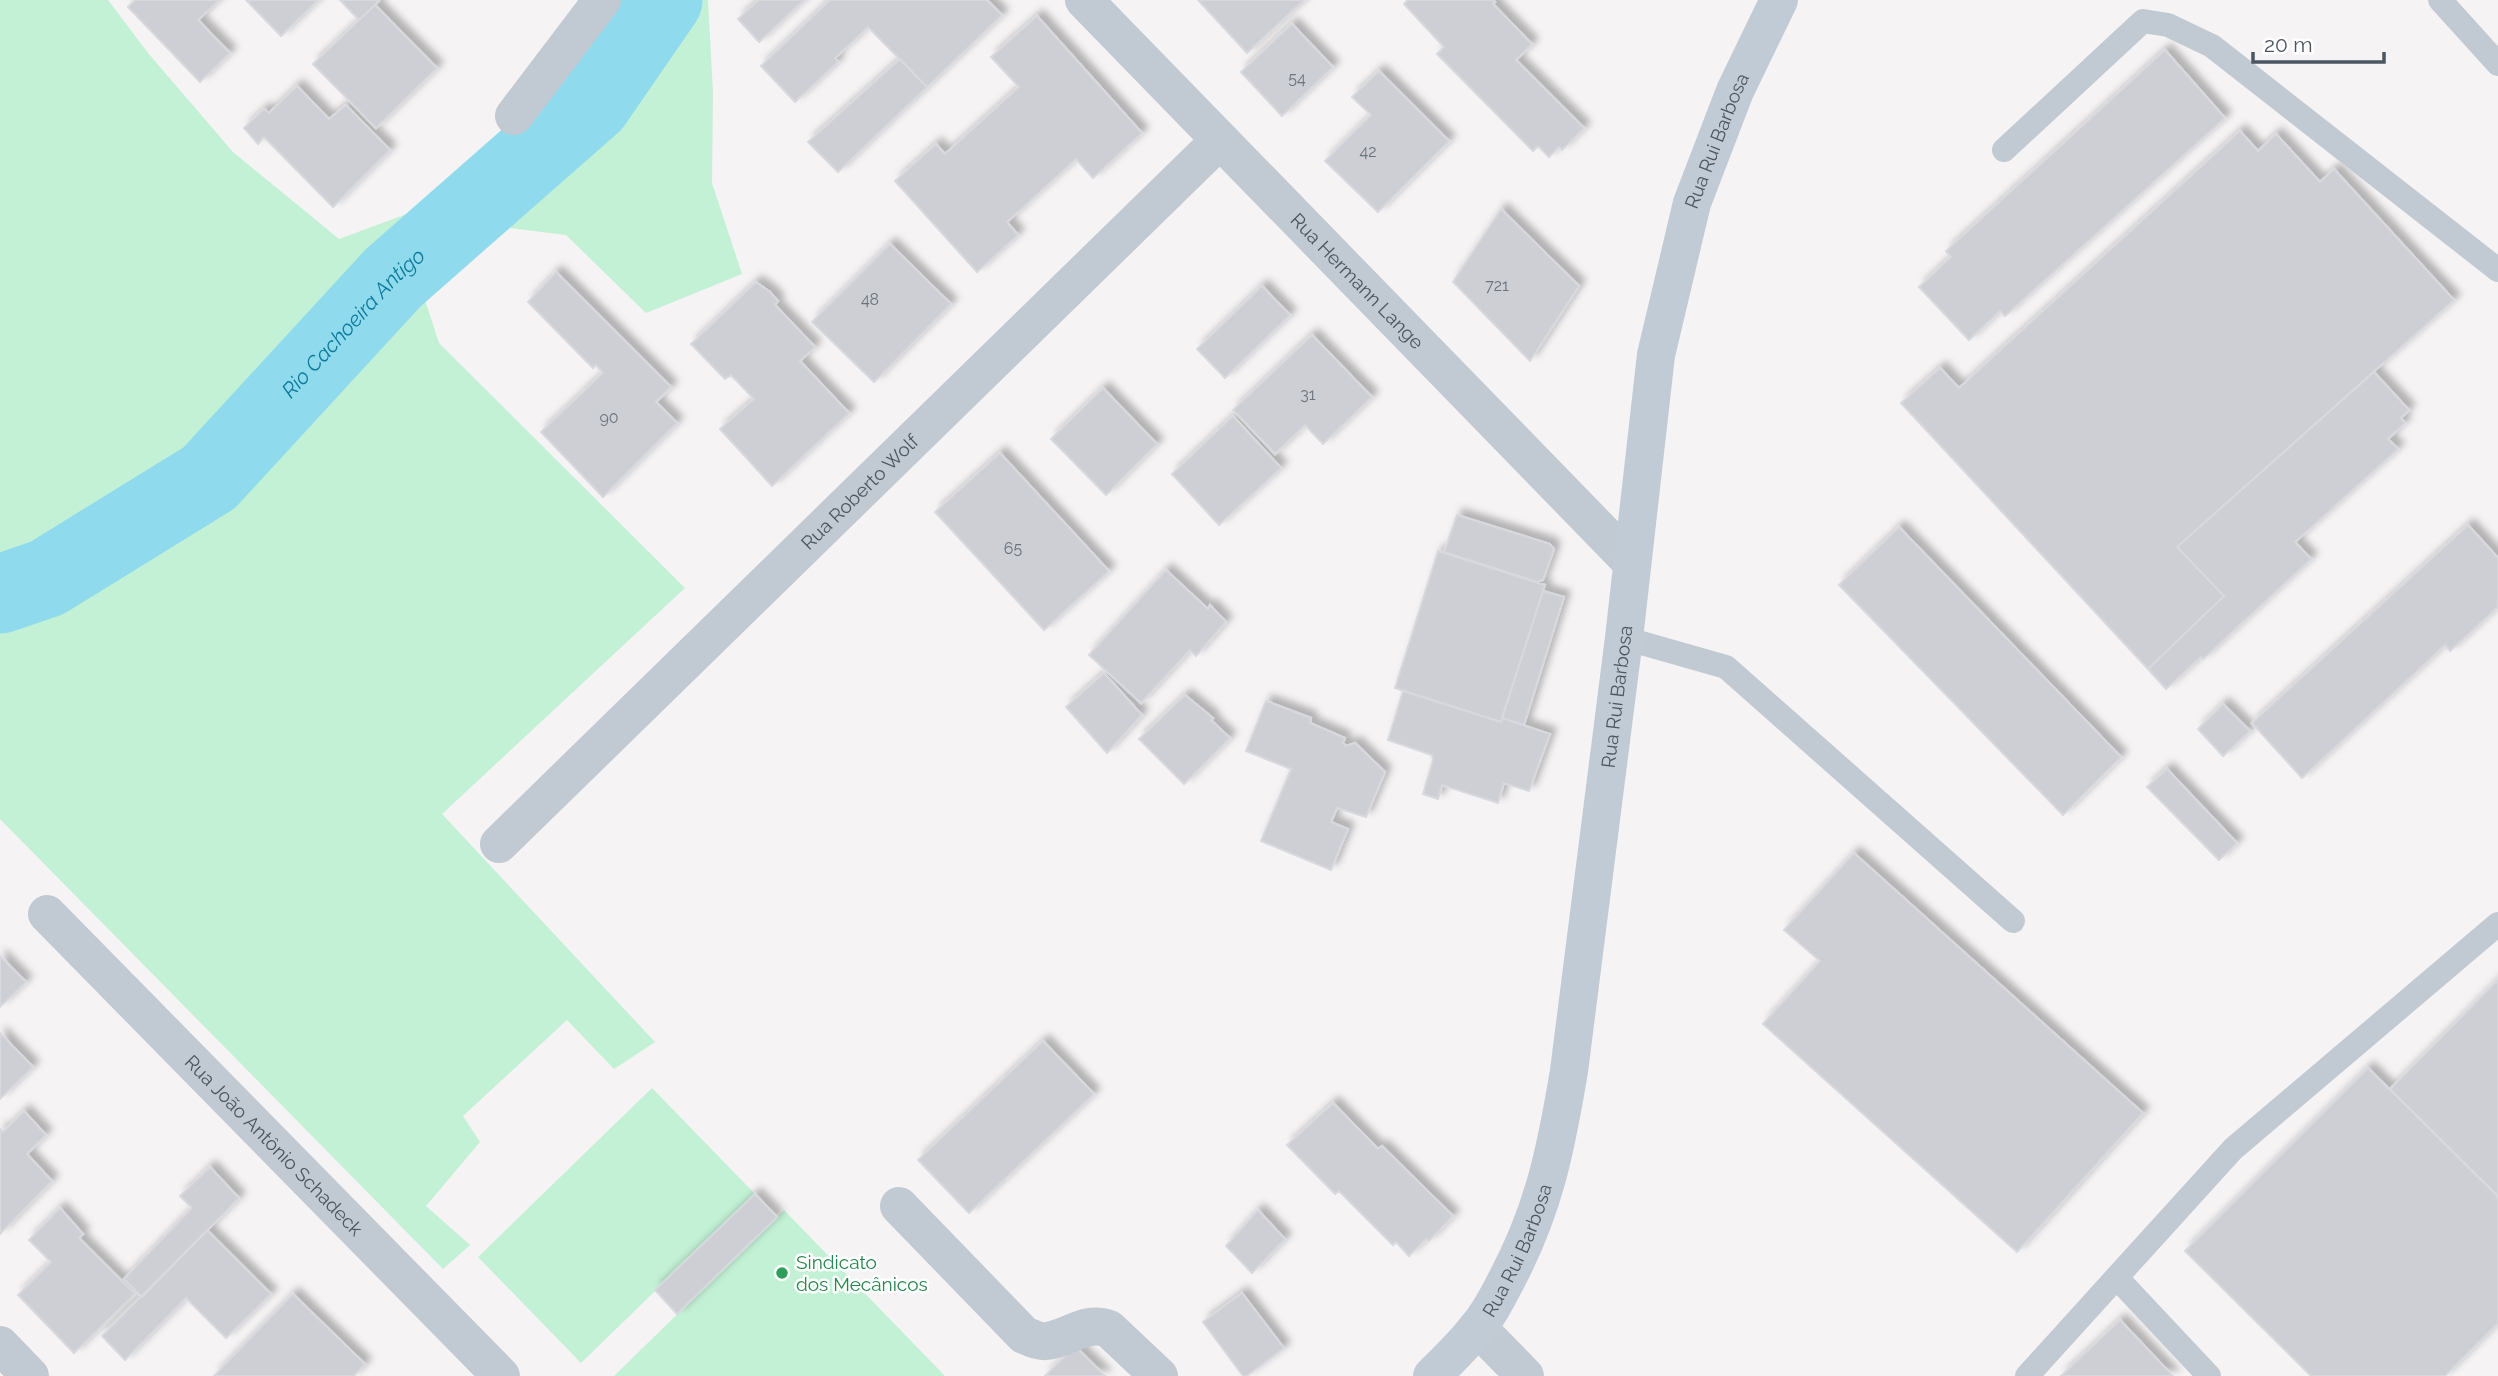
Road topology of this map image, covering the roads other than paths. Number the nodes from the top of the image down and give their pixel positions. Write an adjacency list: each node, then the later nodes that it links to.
1 (602, 0): 6 (street)
2 (1084, 0): 7 (street, Rua Hermann Lange)
3 (1779, 0): 10 (main road, Rua Rui Barbosa)
4 (2440, 0): 5 (lane)
5 (2498, 64)
6 (514, 116)
7 (1220, 140): 10 (street, Rua Hermann Lange); 12 (street, Rua Roberto Wolf)
8 (2004, 150): 9 (lane)
9 (2498, 270)
10 (1632, 563): 11 (main road, Rua Rui Barbosa)
11 (1624, 638): 14 (lane); 18 (main road, Rua Rui Barbosa)
12 (499, 844)
13 (47, 914): 21 (street, Rua João Antônio Schadeck)
14 (2013, 921)
15 (2498, 924): 17 (lane)
16 (899, 1206): 22 (street)
17 (2117, 1278): 25 (lane); 26 (lane)
18 (1478, 1328): 23 (main road, Rua Rui Barbosa); 24 (street)
19 (0, 1345): 20 (street)
20 (30, 1376)
21 (501, 1376)
22 (1159, 1376)
23 (1433, 1376)
24 (1525, 1376)
25 (2026, 1376)
26 (2209, 1376)

